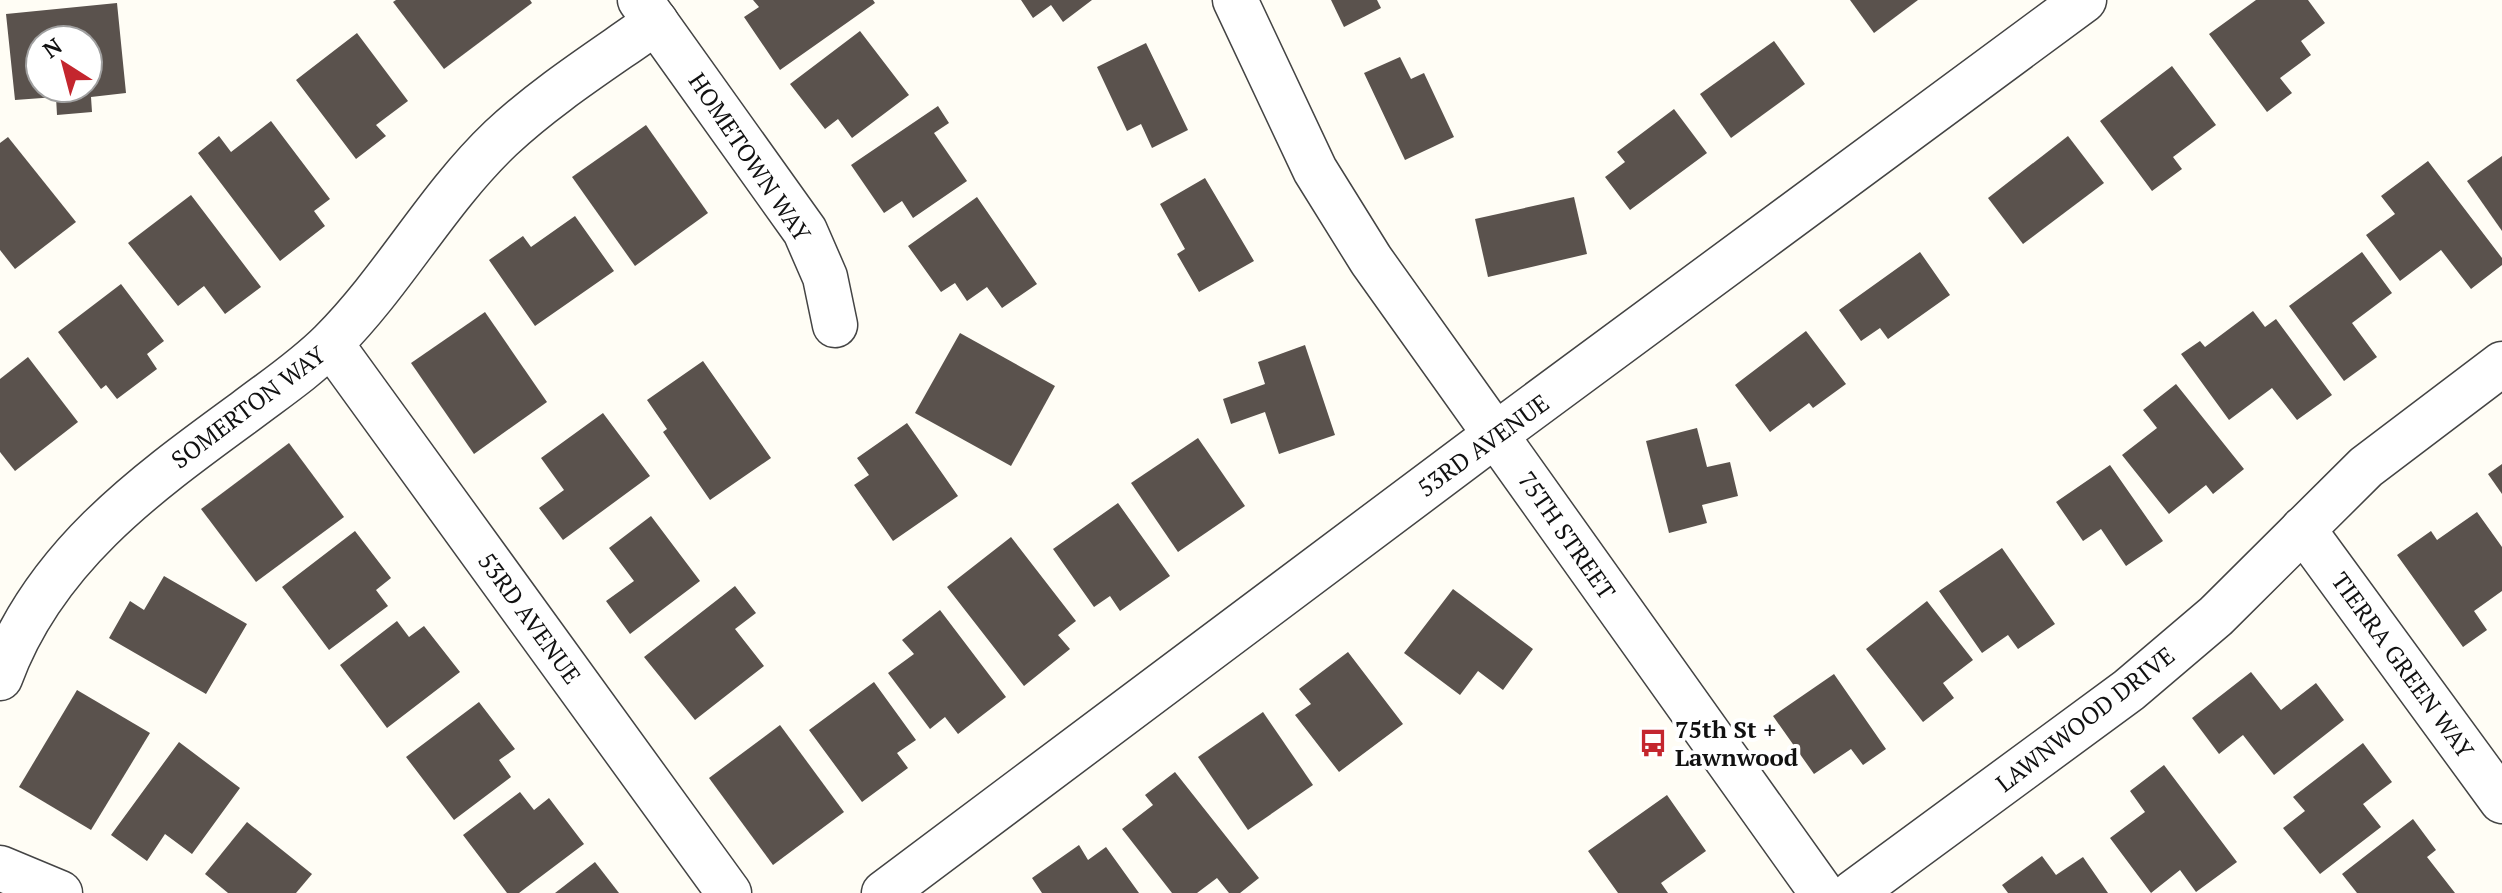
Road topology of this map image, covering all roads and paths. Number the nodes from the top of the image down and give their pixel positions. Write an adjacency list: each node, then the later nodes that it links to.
1 (1235, 0): 7 (street, 75TH STREET)
2 (2084, 0): 7 (street, 53RD AVENUE)
3 (648, 11): 4 (street, HOMETOWN WAY); 5 (street, SOMERTON WAY)
4 (835, 325)
5 (331, 344): 9 (street, SOMERTON WAY); 13 (street, 53RD AVENUE)
6 (2502, 364): 8 (street, LAWNWOOD DRIVE)
7 (1495, 435): 14 (street, 53RD AVENUE); 15 (street, 75TH STREET)
8 (2303, 529): 10 (street, TIERRA GREEN WAY); 16 (street, LAWNWOOD DRIVE)
9 (0, 678)
10 (2502, 801)
11 (0, 868): 12 (street)
12 (60, 893)
13 (729, 893)
14 (884, 893)
15 (1822, 893)
16 (1853, 893)

